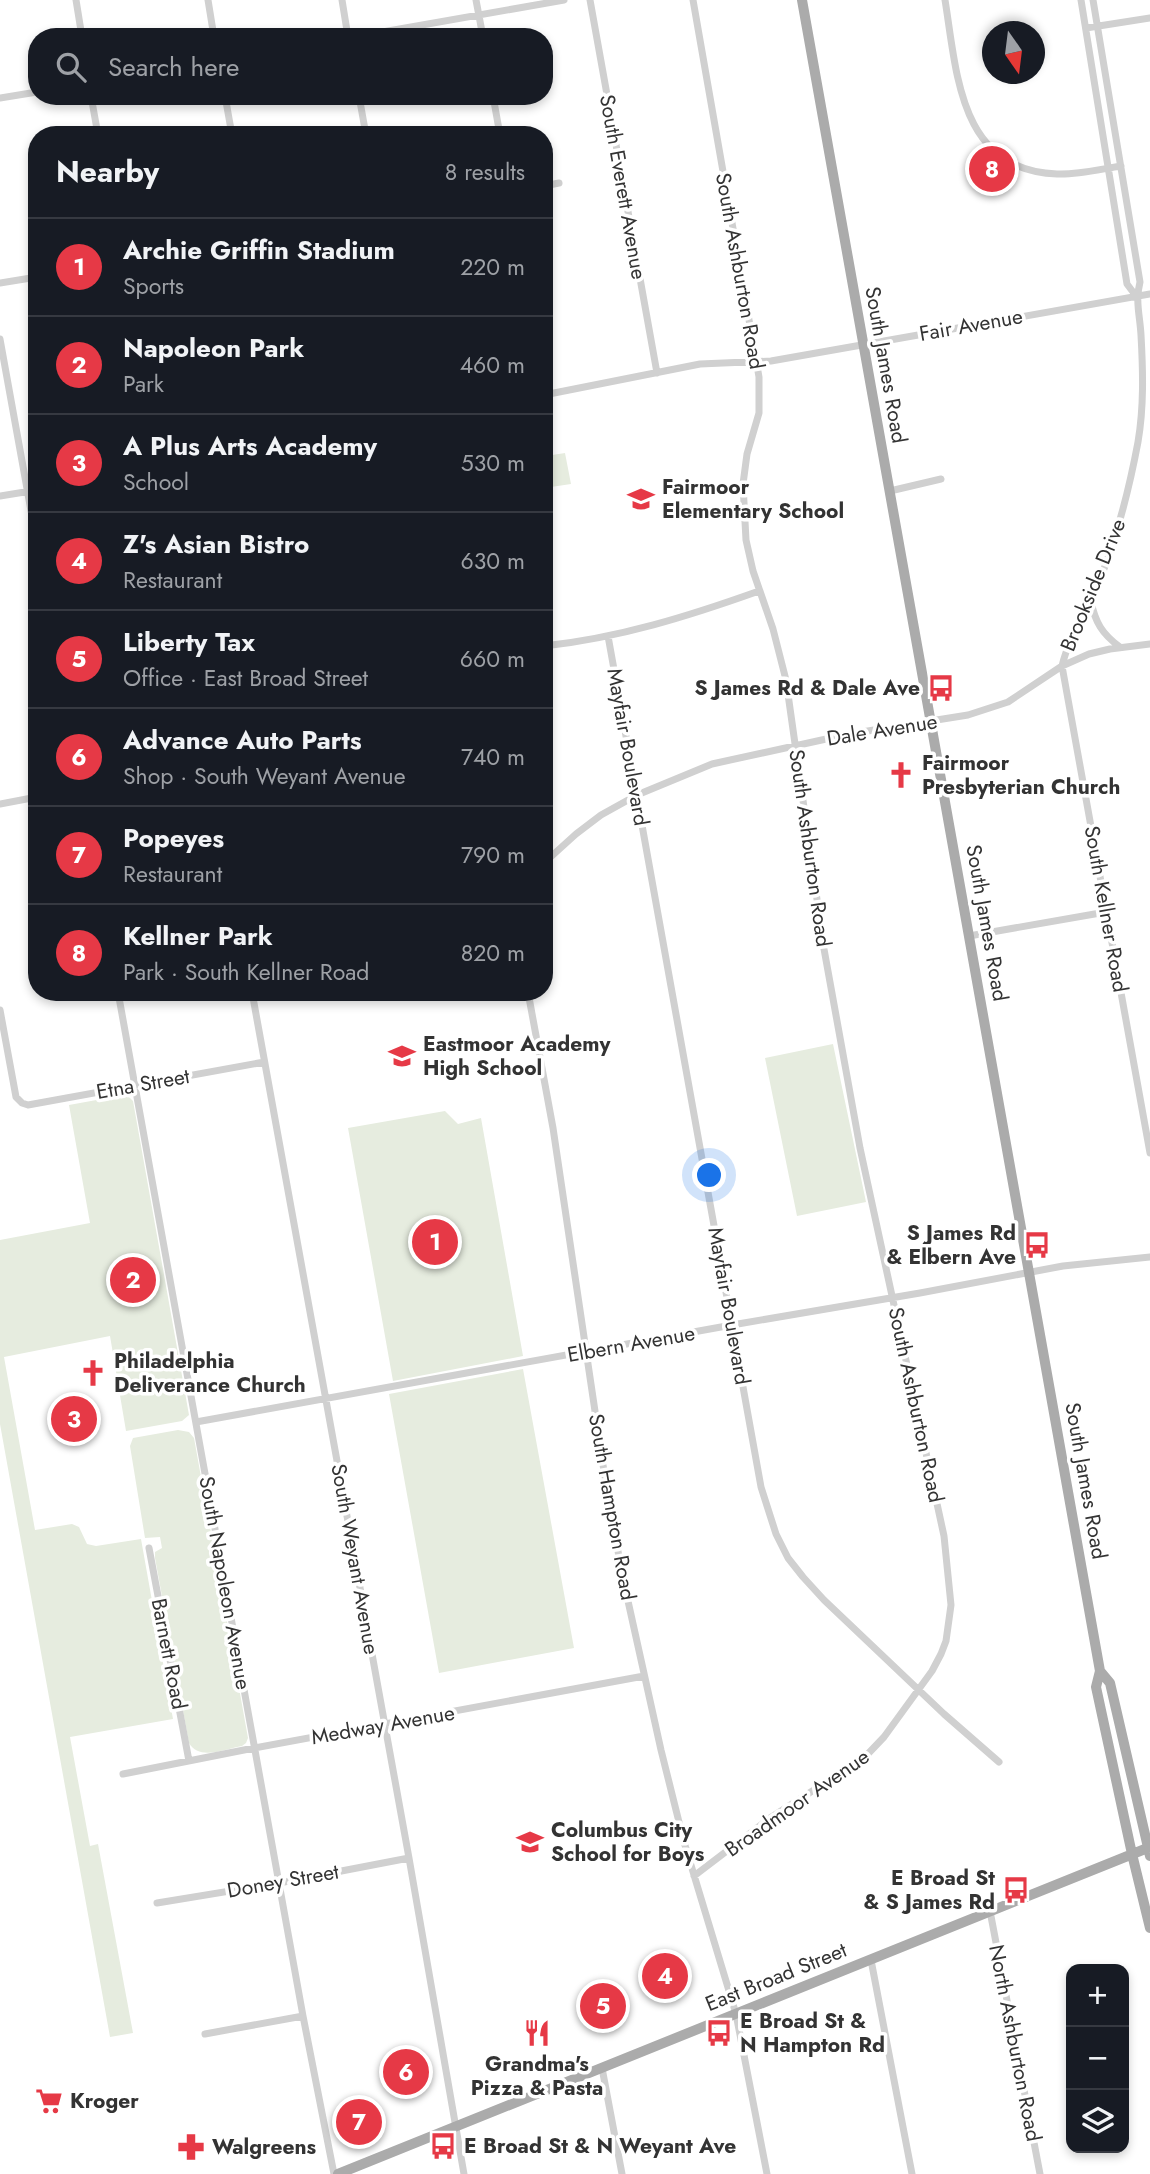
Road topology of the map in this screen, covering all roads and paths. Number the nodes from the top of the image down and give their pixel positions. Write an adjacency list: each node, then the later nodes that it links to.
1 (76, 0): 15 (street)
2 (208, 0): 16 (street)
3 (342, 0): 17 (street)
4 (476, 0): 12 (street)
5 (565, 0): 12 (street)
6 (590, 0): 42 (street, South Everett Avenue)
7 (693, 0): 41 (street, South Ashburton Road)
8 (802, 0): 40 (main road, South James Road)
9 (945, 0): 32 (street)
10 (1081, 0): 20 (street, Brookside Drive)
11 (1093, 0): 14 (street, Brookside Drive)
12 (479, 15): 18 (street); 19 (street)
13 (1150, 18): 14 (street)
14 (1097, 26): 20 (street); 31 (street, Brookside Drive)
15 (81, 28)
16 (213, 28)
17 (347, 28)
18 (406, 28)
19 (481, 28)
20 (1086, 29): 32 (street, Brookside Drive)
21 (28, 94): 22 (street)
22 (0, 99)
23 (93, 105): 27 (street)
24 (227, 105): 28 (street)
25 (361, 105): 29 (street)
26 (495, 105): 30 (street)
27 (96, 126)
28 (230, 126)
29 (364, 126)
30 (498, 126)
31 (1121, 166): 32 (street); 38 (street, Brookside Drive)
32 (1107, 168): 38 (street, Brookside Drive)
33 (559, 183): 34 (street)
34 (553, 184)
35 (28, 278): 36 (street)
36 (0, 283)
37 (1150, 293): 38 (street, Fair Avenue)
38 (1136, 296): 40 (street, Fair Avenue); 50 (street, Brookside Drive)
39 (0, 339): 45 (street)
40 (863, 344): 41 (street, Fair Avenue); 46 (main road, South James Road)
41 (757, 363): 42 (street, Fair Avenue); 49 (street, South Ashburton Road)
42 (657, 373): 43 (street, Fair Avenue)
43 (553, 391)
44 (941, 479): 46 (street)
45 (27, 491): 47 (street); 48 (street)
46 (890, 491): 56 (main road, South James Road)
47 (0, 496)
48 (28, 496)
49 (759, 591): 51 (street); 57 (street, South Ashburton Road)
50 (1091, 601): 54 (street); 55 (street, Brookside Drive)
51 (608, 636): 53 (street); 58 (street, Mayfair Boulevard)
52 (1150, 644): 54 (street, Dale Avenue)
53 (553, 645)
54 (1121, 647): 55 (street, Dale Avenue)
55 (1062, 666): 56 (street, Dale Avenue); 62 (street, South Kellner Road)
56 (931, 721): 57 (street, Dale Avenue); 63 (main road, South James Road)
57 (794, 746): 58 (street, Dale Avenue); 73 (street, South Ashburton Road)
58 (637, 795): 61 (street, Dale Avenue); 74 (street, Mayfair Boulevard)
59 (28, 799): 60 (street)
60 (0, 804)
61 (553, 855)
62 (1106, 912): 63 (street); 70 (street, South Kellner Road)
63 (969, 936): 72 (main road, South James Road)
64 (120, 1001): 69 (street, South Napoleon Avenue)
65 (254, 1001): 68 (street, South Weyant Avenue)
66 (530, 1001): 75 (street, South Hampton Road)
67 (0, 1010): 69 (street, Etna Street)
68 (264, 1062): 69 (street, Etna Street); 76 (street, South Weyant Avenue)
69 (135, 1085): 77 (street, South Napoleon Avenue)
70 (1150, 1153)
71 (1150, 1257): 72 (street, Elbern Avenue)
72 (1030, 1272): 73 (street, Elbern Avenue); 79 (main road, South James Road)
73 (892, 1298): 74 (street, Elbern Avenue); 81 (street, South Ashburton Road)
74 (732, 1325): 75 (street, Elbern Avenue); 81 (street, Mayfair Boulevard)
75 (586, 1352): 76 (street, Elbern Avenue); 80 (street, South Hampton Road)
76 (325, 1398): 77 (street, Elbern Avenue); 82 (street, South Weyant Avenue)
77 (196, 1422): 83 (street, South Napoleon Avenue)
78 (149, 1548): 84 (street, Barnett Road)
79 (1100, 1671): 87 (main road, South James Road); 88 (main road)
80 (644, 1676): 82 (street, Medway Avenue); 90 (street, South Hampton Road)
81 (919, 1690): 85 (street, Mayfair Boulevard); 90 (street, Broadmoor Avenue)
82 (384, 1725): 83 (street, Medway Avenue); 89 (street, South Weyant Avenue)
83 (254, 1748): 84 (street, Medway Avenue); 91 (street, South Napoleon Avenue)
84 (188, 1760): 86 (street, Medway Avenue)
85 (999, 1762)
86 (123, 1774)
87 (1149, 1850): 88 (main road, East Broad Street)
88 (1132, 1854): 93 (main road, East Broad Street); 94 (main road)
89 (409, 1858): 91 (street, Doney Street); 100 (street, South Weyant Avenue)
90 (694, 1876): 96 (street, South Hampton Road)
91 (279, 1883): 92 (street, Doney Street); 97 (street, South Napoleon Avenue)
92 (158, 1903)
93 (990, 1911): 95 (main road, East Broad Street); 106 (street, North Ashburton Road)
94 (1150, 1928)
95 (871, 1960): 96 (main road, East Broad Street); 105 (street)
96 (736, 2014): 99 (main road, East Broad Street); 104 (street, South Hampton Road)
97 (303, 2016): 98 (street); 101 (street, South Napoleon Avenue)
98 (205, 2034)
99 (601, 2068): 100 (main road, East Broad Street); 103 (street)
100 (457, 2125): 101 (main road, East Broad Street); 102 (street, South Weyant Avenue)
101 (336, 2174)
102 (464, 2174)
103 (622, 2174)
104 (767, 2174)
105 (912, 2174)
106 (1040, 2174)

